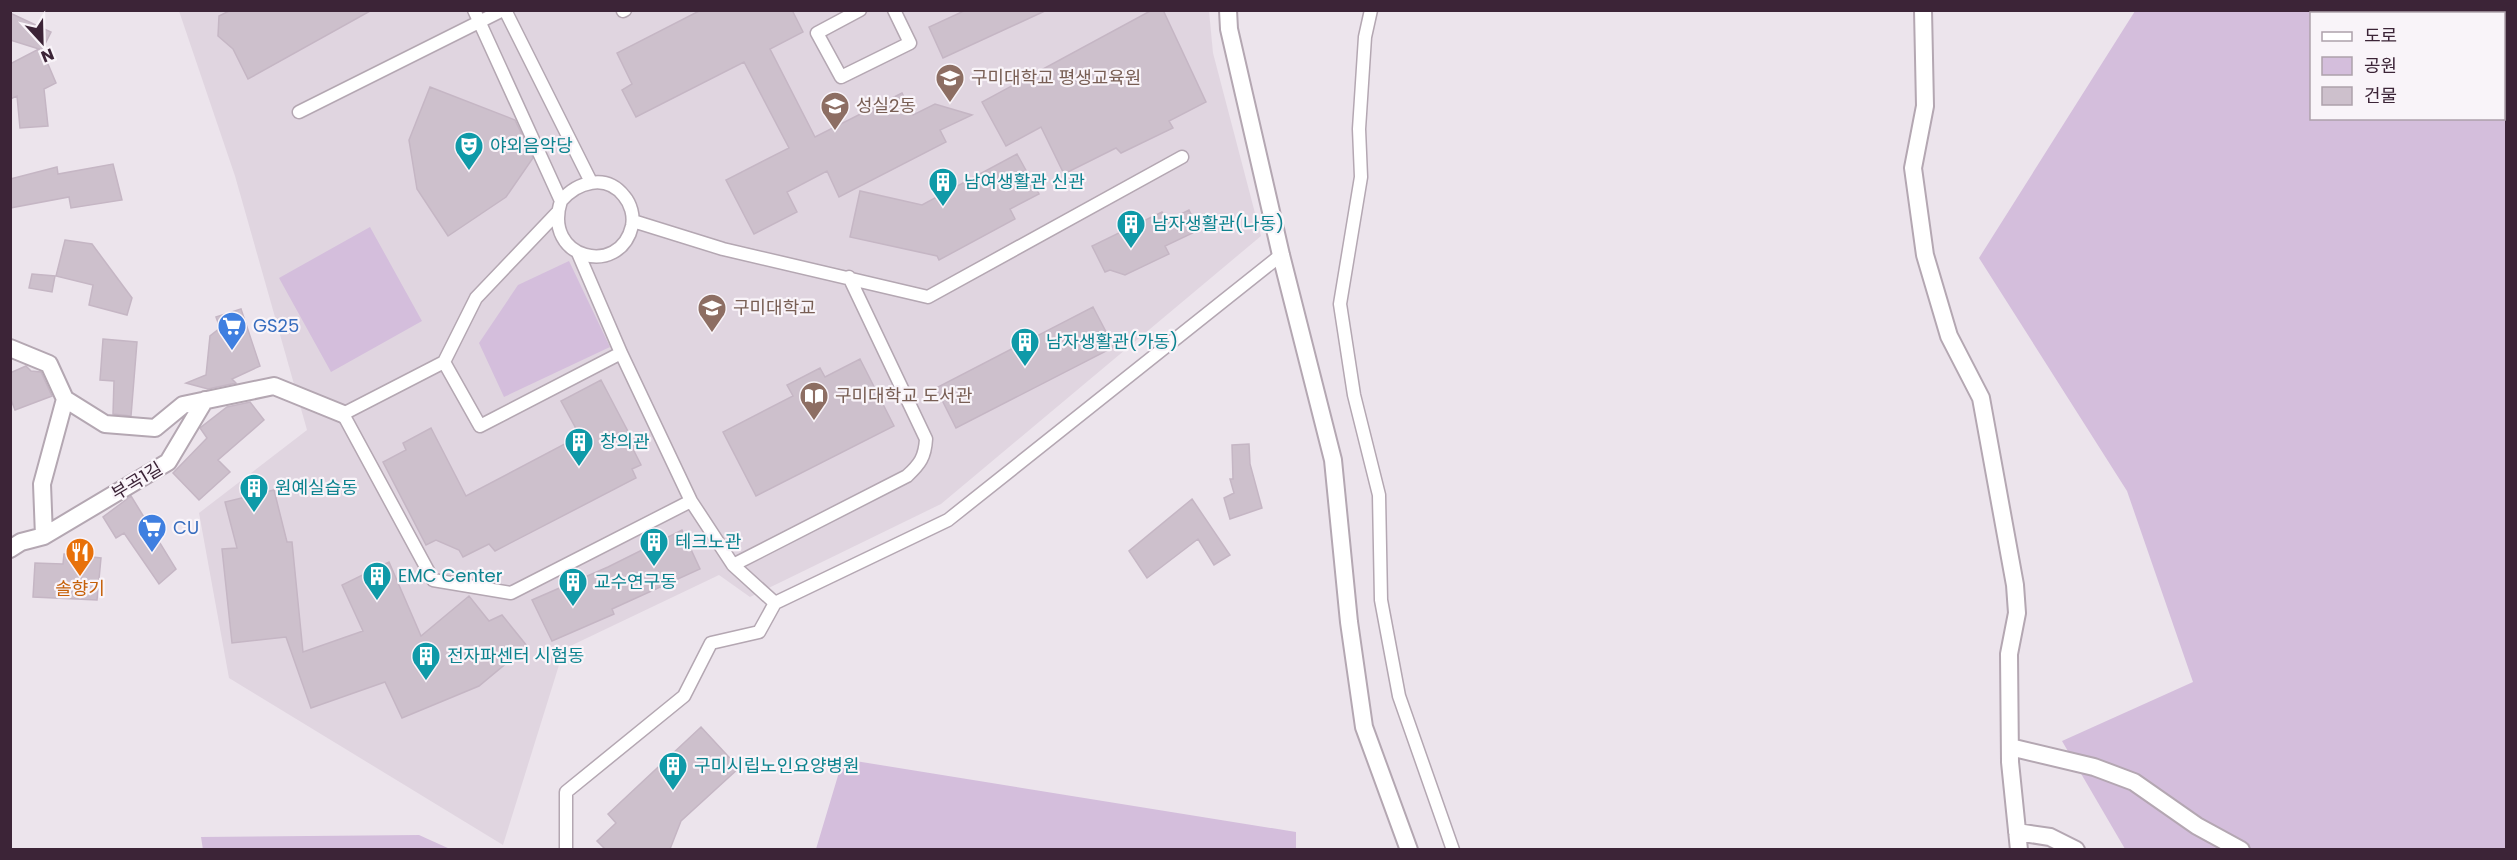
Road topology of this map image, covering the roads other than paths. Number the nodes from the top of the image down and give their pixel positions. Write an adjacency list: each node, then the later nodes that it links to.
1 (474, 10): 8 (lane)
2 (504, 10): 8 (lane); 11 (lane)
3 (860, 10): 4 (lane)
4 (894, 10)
5 (1228, 10): 15 (street)
6 (1371, 10): 32 (lane)
7 (1923, 10): 28 (street)
8 (480, 22): 9 (lane); 12 (lane)
9 (299, 112)
10 (1182, 158): 16 (lane)
11 (591, 182): 12 (lane); 13 (lane)
12 (560, 207): 14 (lane); 19 (lane)
13 (633, 221): 14 (lane); 16 (lane)
14 (578, 253): 18 (lane)
15 (1281, 255): 27 (lane); 31 (street)
16 (849, 277): 26 (lane)
17 (10, 348): 20 (street)
18 (621, 353): 19 (lane); 23 (lane)
19 (444, 362): 22 (lane)
20 (65, 399): 21 (street); 24 (street)
21 (205, 400): 22 (street); 24 (street, 부곡1길)
22 (343, 414): 23 (lane)
23 (691, 501): 26 (lane)
24 (44, 536): 25 (street, 부곡1길)
25 (10, 549)
26 (733, 565): 27 (lane)
27 (775, 603): 30 (lane)
28 (2010, 747): 29 (street); 35 (street)
29 (2017, 832): 33 (street); 34 (street)
30 (566, 849)
31 (1409, 849)
32 (1453, 849)
33 (2019, 849)
34 (2076, 849)
35 (2241, 849)

